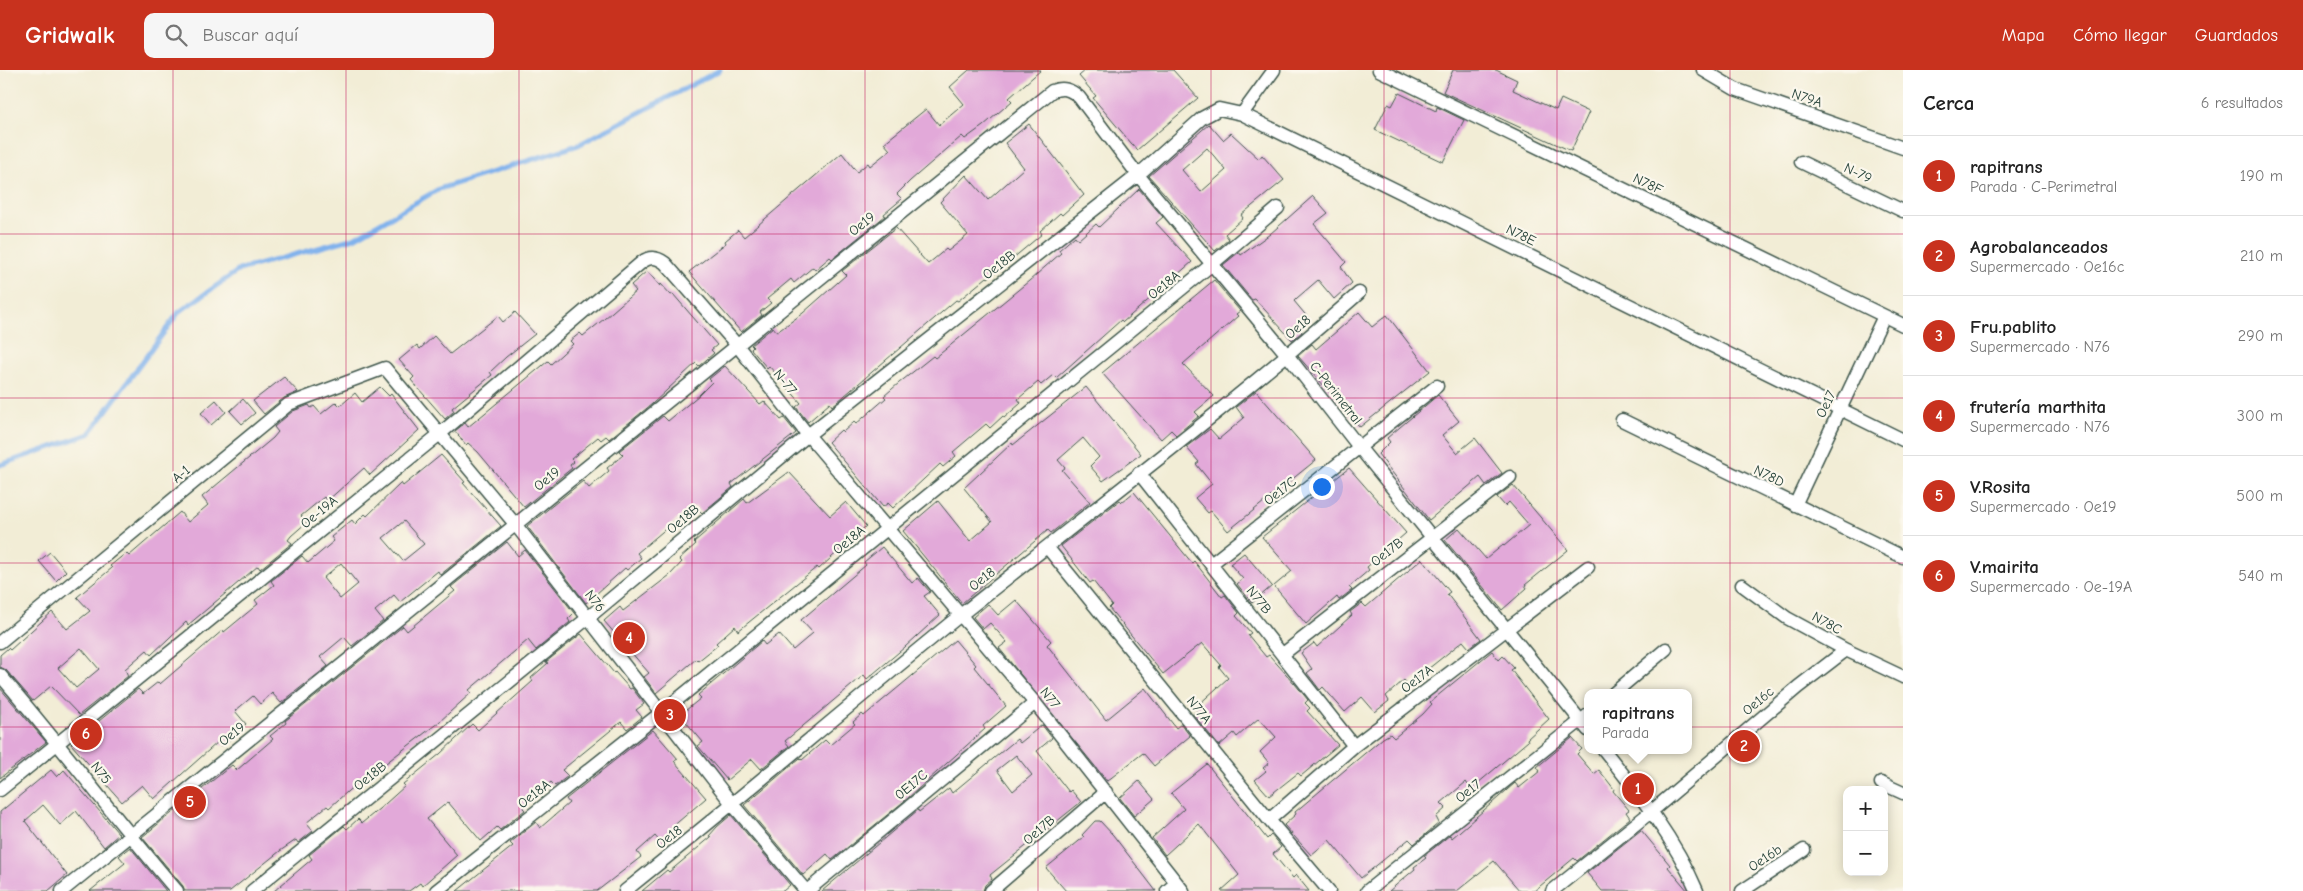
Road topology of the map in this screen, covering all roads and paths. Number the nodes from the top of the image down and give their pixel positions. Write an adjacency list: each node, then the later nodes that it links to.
1 (1274, 70): 5 (street)
2 (1380, 70): 14 (street, N78F)
3 (1703, 70): 6 (street, N79A)
4 (1052, 91): 8 (street, C-Perimetral); 16 (street, Oe19)
5 (1242, 114): 8 (street, N78E); 20 (street, N78E)
6 (1903, 148)
7 (1801, 162): 10 (street, N-79)
8 (1138, 175): 12 (street, C-Perimetral); 23 (street, Oe18B)
9 (1278, 208): 12 (street, Oe18A)
10 (1903, 210)
11 (656, 258): 16 (street, N-77); 22 (street, Oe-19A)
12 (1211, 265): 17 (street, C-Perimetral); 30 (street, Oe18A)
13 (1359, 294): 17 (street, Oe18)
14 (1884, 316): 15 (street, N78F); 20 (street, Oe17)
15 (1903, 325)
16 (736, 344): 23 (street, N-77); 29 (street, Oe19)
17 (1288, 356): 25 (street, C-Perimetral); 26 (street, Oe18)
18 (396, 379): 22 (street, N76); 40 (street, A-1)
19 (1437, 386): 25 (street, Oe17C)
20 (1840, 410): 24 (street, N78E); 28 (street, Oe17)
21 (1622, 420): 28 (street, N78D)
22 (441, 433): 29 (street, N76); 51 (street, Oe-19A)
23 (808, 435): 30 (street, N-77); 38 (street, Oe18B)
24 (1903, 440)
25 (1359, 447): 31 (street, C-Perimetral); 34 (street, Oe17C)
26 (1139, 473): 32 (street, Oe18); 34 (street, N77B)
27 (1510, 477): 31 (street, Oe17B)
28 (1795, 505): 33 (street, N78D)
29 (515, 524): 38 (street, N76); 61 (street, Oe19)
30 (887, 528): 37 (street, N77); 48 (street, Oe18A)
31 (1431, 536): 39 (street, C-Perimetral); 43 (street, Oe17B)
32 (1047, 547): 37 (street, Oe18); 60 (street, N77A)
33 (1903, 557)
34 (1211, 564): 43 (street, N77B)
35 (1588, 566): 39 (street, Oe17A)
36 (1742, 585): 42 (street, N78C)
37 (961, 615): 47 (street, N77); 58 (street, Oe18)
38 (589, 617): 48 (street, N76); 66 (street, Oe18B)
39 (1506, 630): 49 (street, C-Perimetral); 52 (street, Oe17A)
40 (0, 642)
41 (1666, 649): 46 (street)
42 (1846, 650): 45 (street, N78C); 59 (street, Oe16c)
43 (1283, 654): 52 (street, N77B)
44 (0, 675): 51 (street, N75)
45 (1903, 677)
46 (1619, 689)
47 (1034, 703): 56 (street, N77); 69 (street, 0E17C)
48 (662, 712): 58 (street, N76); 67 (street, Oe18A)
49 (1584, 720)
50 (1584, 724): 72 (street, Oe17)
51 (58, 742): 55 (street, Oe-19A); 61 (street, N75)
52 (1354, 746): 60 (street, Oe17A)
53 (1607, 754): 59 (street)
54 (1881, 783): 57 (street)
55 (0, 790)
56 (1106, 792): 63 (street, N77); 70 (street, Oe17B)
57 (1903, 793)
58 (734, 805): 68 (street, Oe18); 69 (street, N76)
59 (1652, 811): 73 (street, Oe16c); 74 (street)
60 (1269, 820): 71 (street, N77A)
61 (130, 836): 64 (street, Oe19); 65 (street, N75)
62 (1804, 850): 75 (street, Oe16b)
63 (1175, 888)
64 (62, 891)
65 (177, 891)
66 (252, 891)
67 (436, 891)
68 (625, 891)
69 (806, 891)
70 (991, 891)
71 (1329, 891)
72 (1367, 891)
73 (1552, 891)
74 (1697, 891)
75 (1742, 891)

